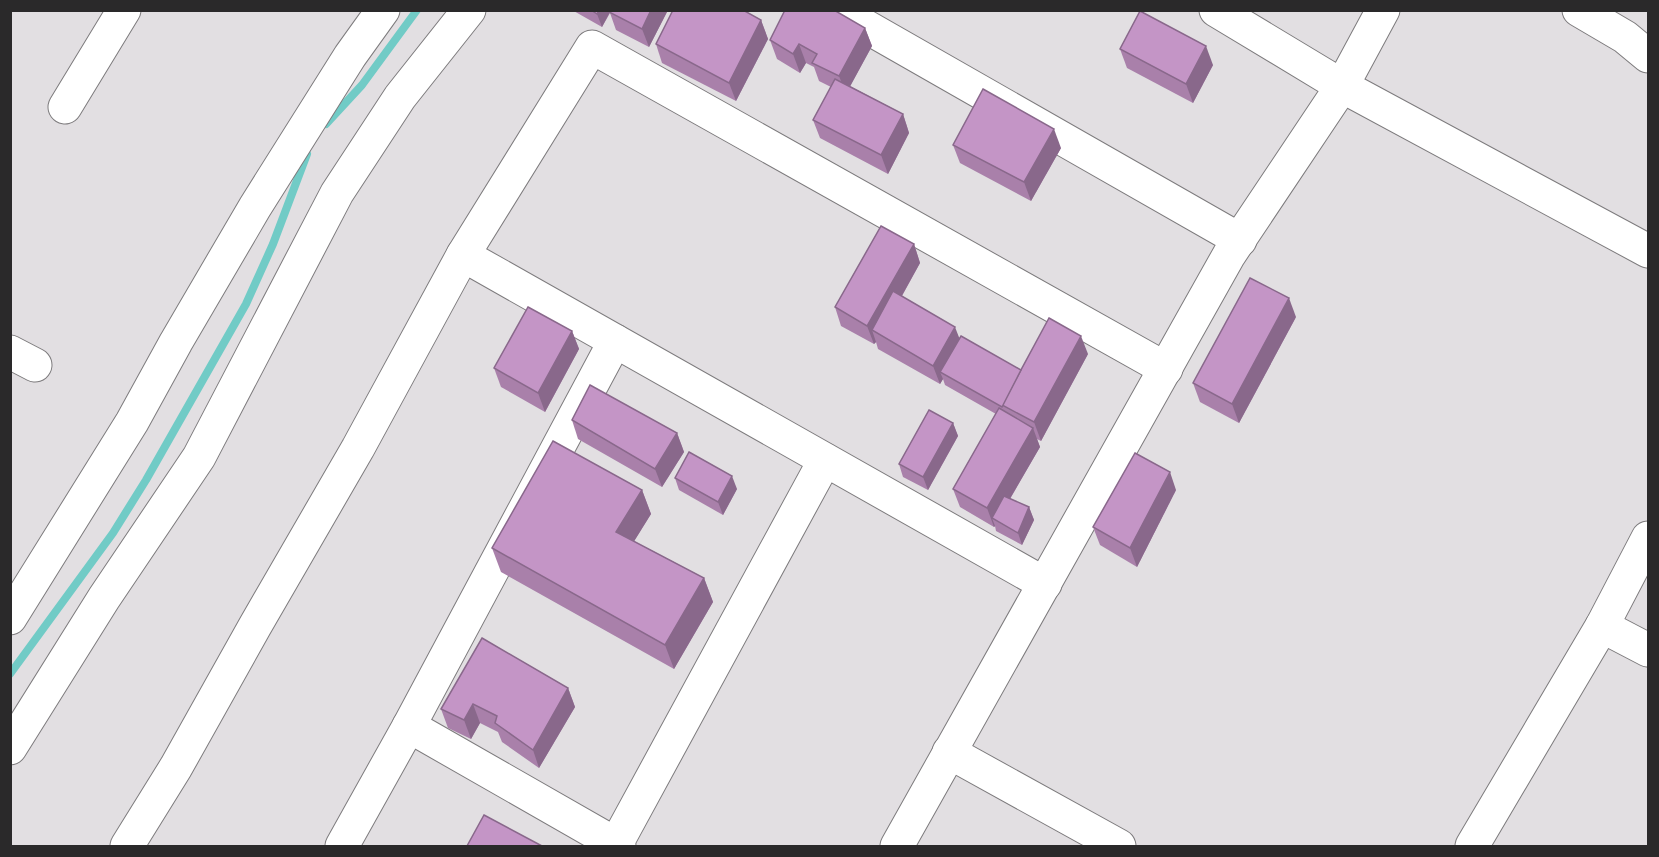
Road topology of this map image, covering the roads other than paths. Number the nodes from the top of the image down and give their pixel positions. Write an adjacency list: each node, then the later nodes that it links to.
1 (124, 10): 10 (street)
2 (383, 10): 19 (street)
3 (469, 10): 23 (street)
4 (837, 10): 11 (street)
5 (1216, 10): 9 (street)
6 (1383, 10): 9 (street)
7 (1579, 10): 8 (street)
8 (1648, 56)
9 (1342, 86): 11 (street); 12 (street)
10 (64, 107)
11 (1240, 240): 15 (street)
12 (1648, 251)
13 (463, 255): 14 (street); 15 (street); 25 (street)
14 (615, 341): 16 (street); 22 (street)
15 (1166, 369): 18 (street)
16 (825, 460): 18 (street); 27 (street)
17 (1648, 538): 20 (street)
18 (1045, 584): 24 (street)
19 (10, 618)
20 (1602, 626): 21 (street); 30 (street)
21 (1648, 650)
22 (410, 726): 26 (street); 27 (street)
23 (10, 748)
24 (950, 752): 28 (street); 29 (street)
25 (127, 846)
26 (342, 846)
27 (617, 846)
28 (897, 846)
29 (1119, 846)
30 (1472, 846)

